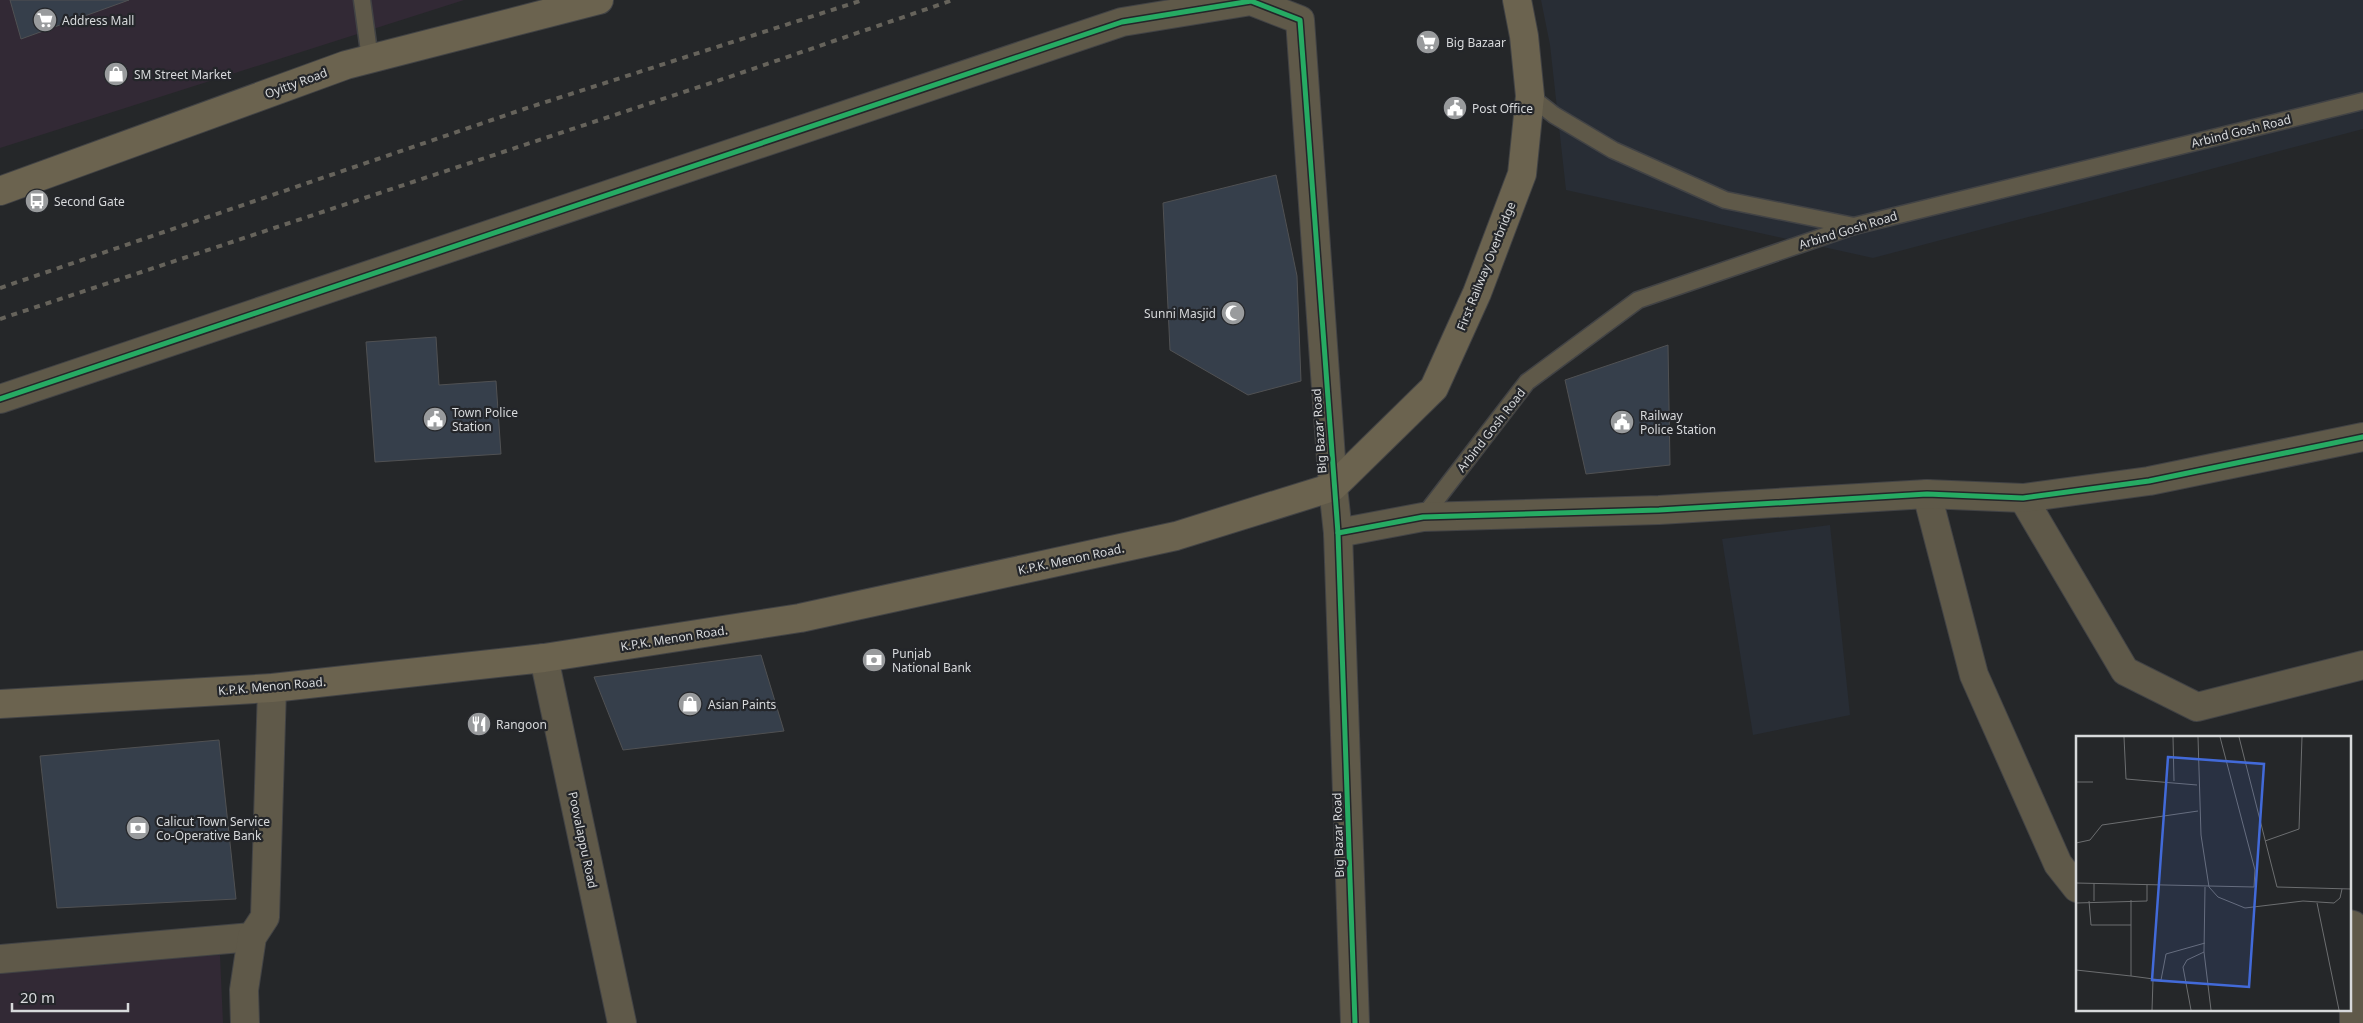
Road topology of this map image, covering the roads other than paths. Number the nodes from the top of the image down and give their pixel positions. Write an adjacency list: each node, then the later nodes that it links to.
1 (362, 0): 4 (lane)
2 (599, 0): 4 (main road, Oyitty Road)
3 (1516, 0): 5 (main road, First Railway Overbridge)
4 (370, 59): 7 (main road, Oyitty Road)
5 (1530, 96): 8 (lane); 11 (main road, First Railway Overbridge)
6 (2363, 101): 8 (lane, Arbind Gosh Road)
7 (0, 191)
8 (1854, 226): 14 (lane, Arbind Gosh Road)
9 (0, 399): 11 (street, Big Bazar Road)
10 (2363, 437): 13 (street)
11 (1333, 487): 15 (street, Big Bazar Road); 16 (main road, K.P.K. Menon Road.)
12 (1927, 494): 13 (street); 14 (street); 20 (street)
13 (2024, 498): 17 (street)
14 (1423, 518): 15 (street)
15 (1338, 533): 27 (street, Big Bazar Road)
16 (544, 658): 18 (main road, K.P.K. Menon Road.); 26 (street, Poovalappu Road)
17 (2363, 665)
18 (272, 688): 19 (main road, K.P.K. Menon Road.); 22 (street)
19 (0, 704)
20 (2076, 887)
21 (2350, 924): 24 (street)
22 (252, 937): 23 (street); 25 (street)
23 (0, 959)
24 (2357, 1016)
25 (245, 1023)
26 (622, 1023)
27 (1355, 1023)

